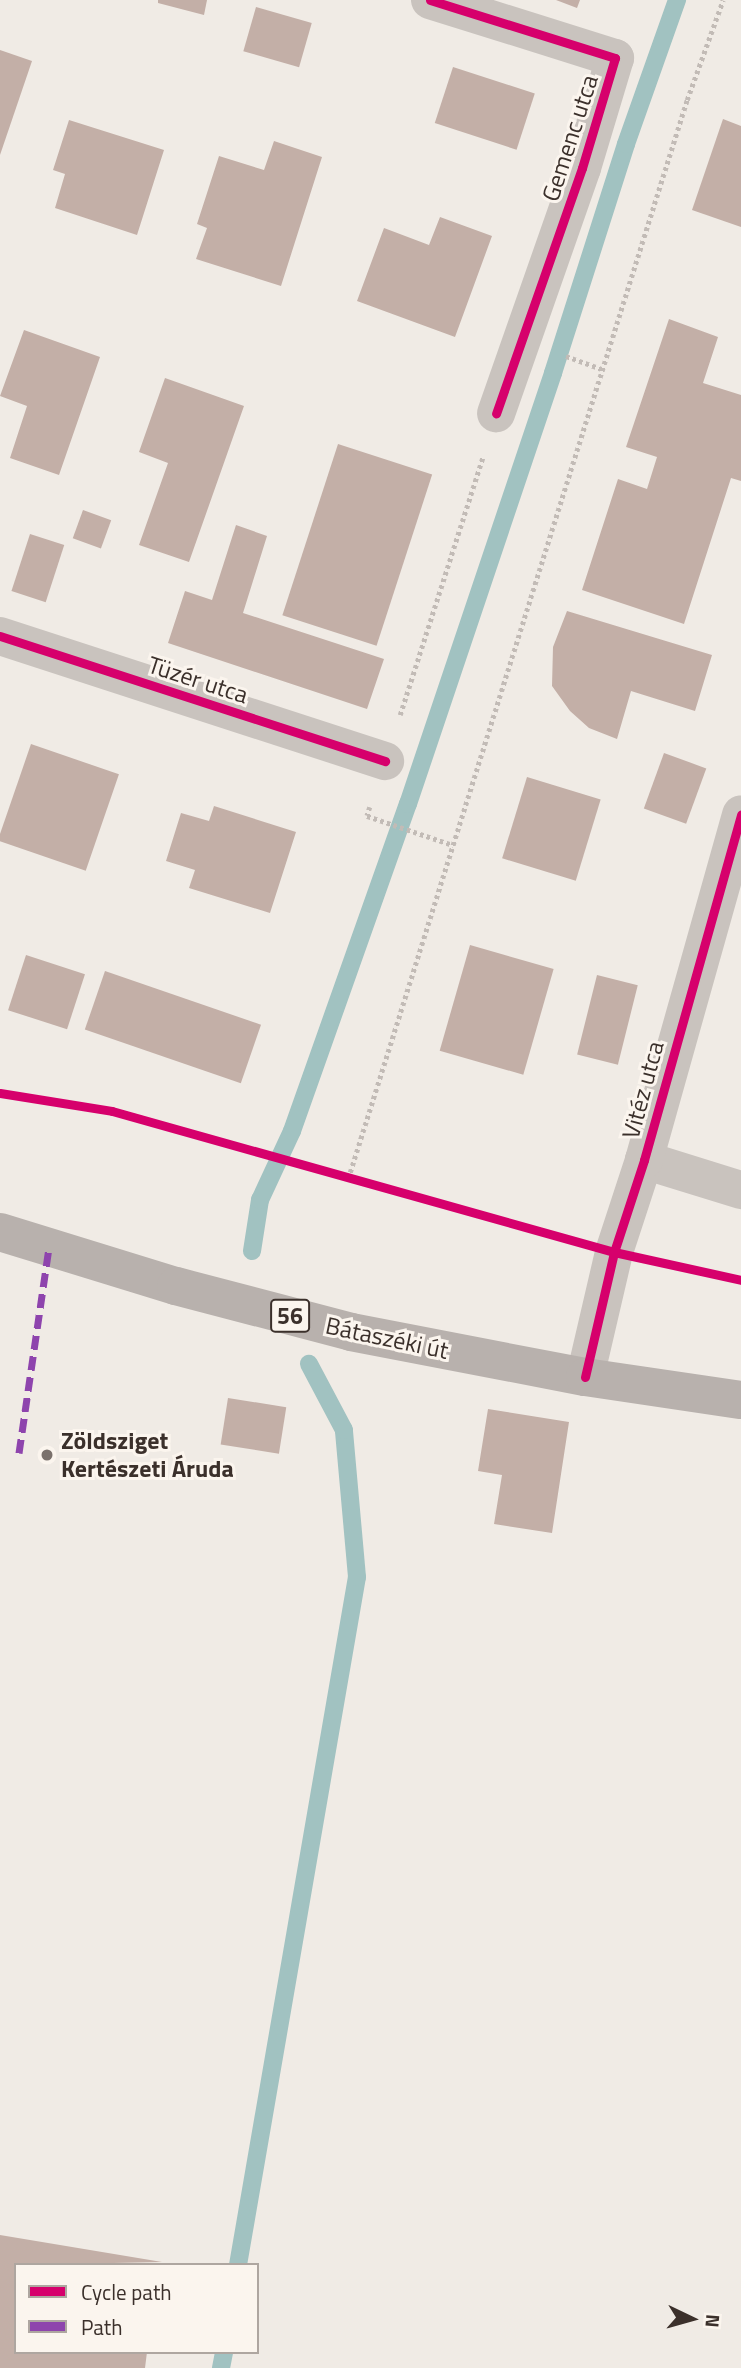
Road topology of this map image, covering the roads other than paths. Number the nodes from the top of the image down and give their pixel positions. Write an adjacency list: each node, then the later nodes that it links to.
1 (430, 0): 2 (street, Gemenc utca)
2 (496, 413)
3 (0, 636): 4 (street, Tüzér utca)
4 (385, 761)
5 (741, 814): 6 (street, Vitéz utca)
6 (734, 862): 7 (street, Vitéz utca)
7 (644, 1160): 8 (street); 10 (street, Vitéz utca)
8 (741, 1190)
9 (0, 1232): 10 (main road, Bátaszéki út / 56)
10 (584, 1377): 11 (main road, Bátaszéki út / 56)
11 (741, 1400)

